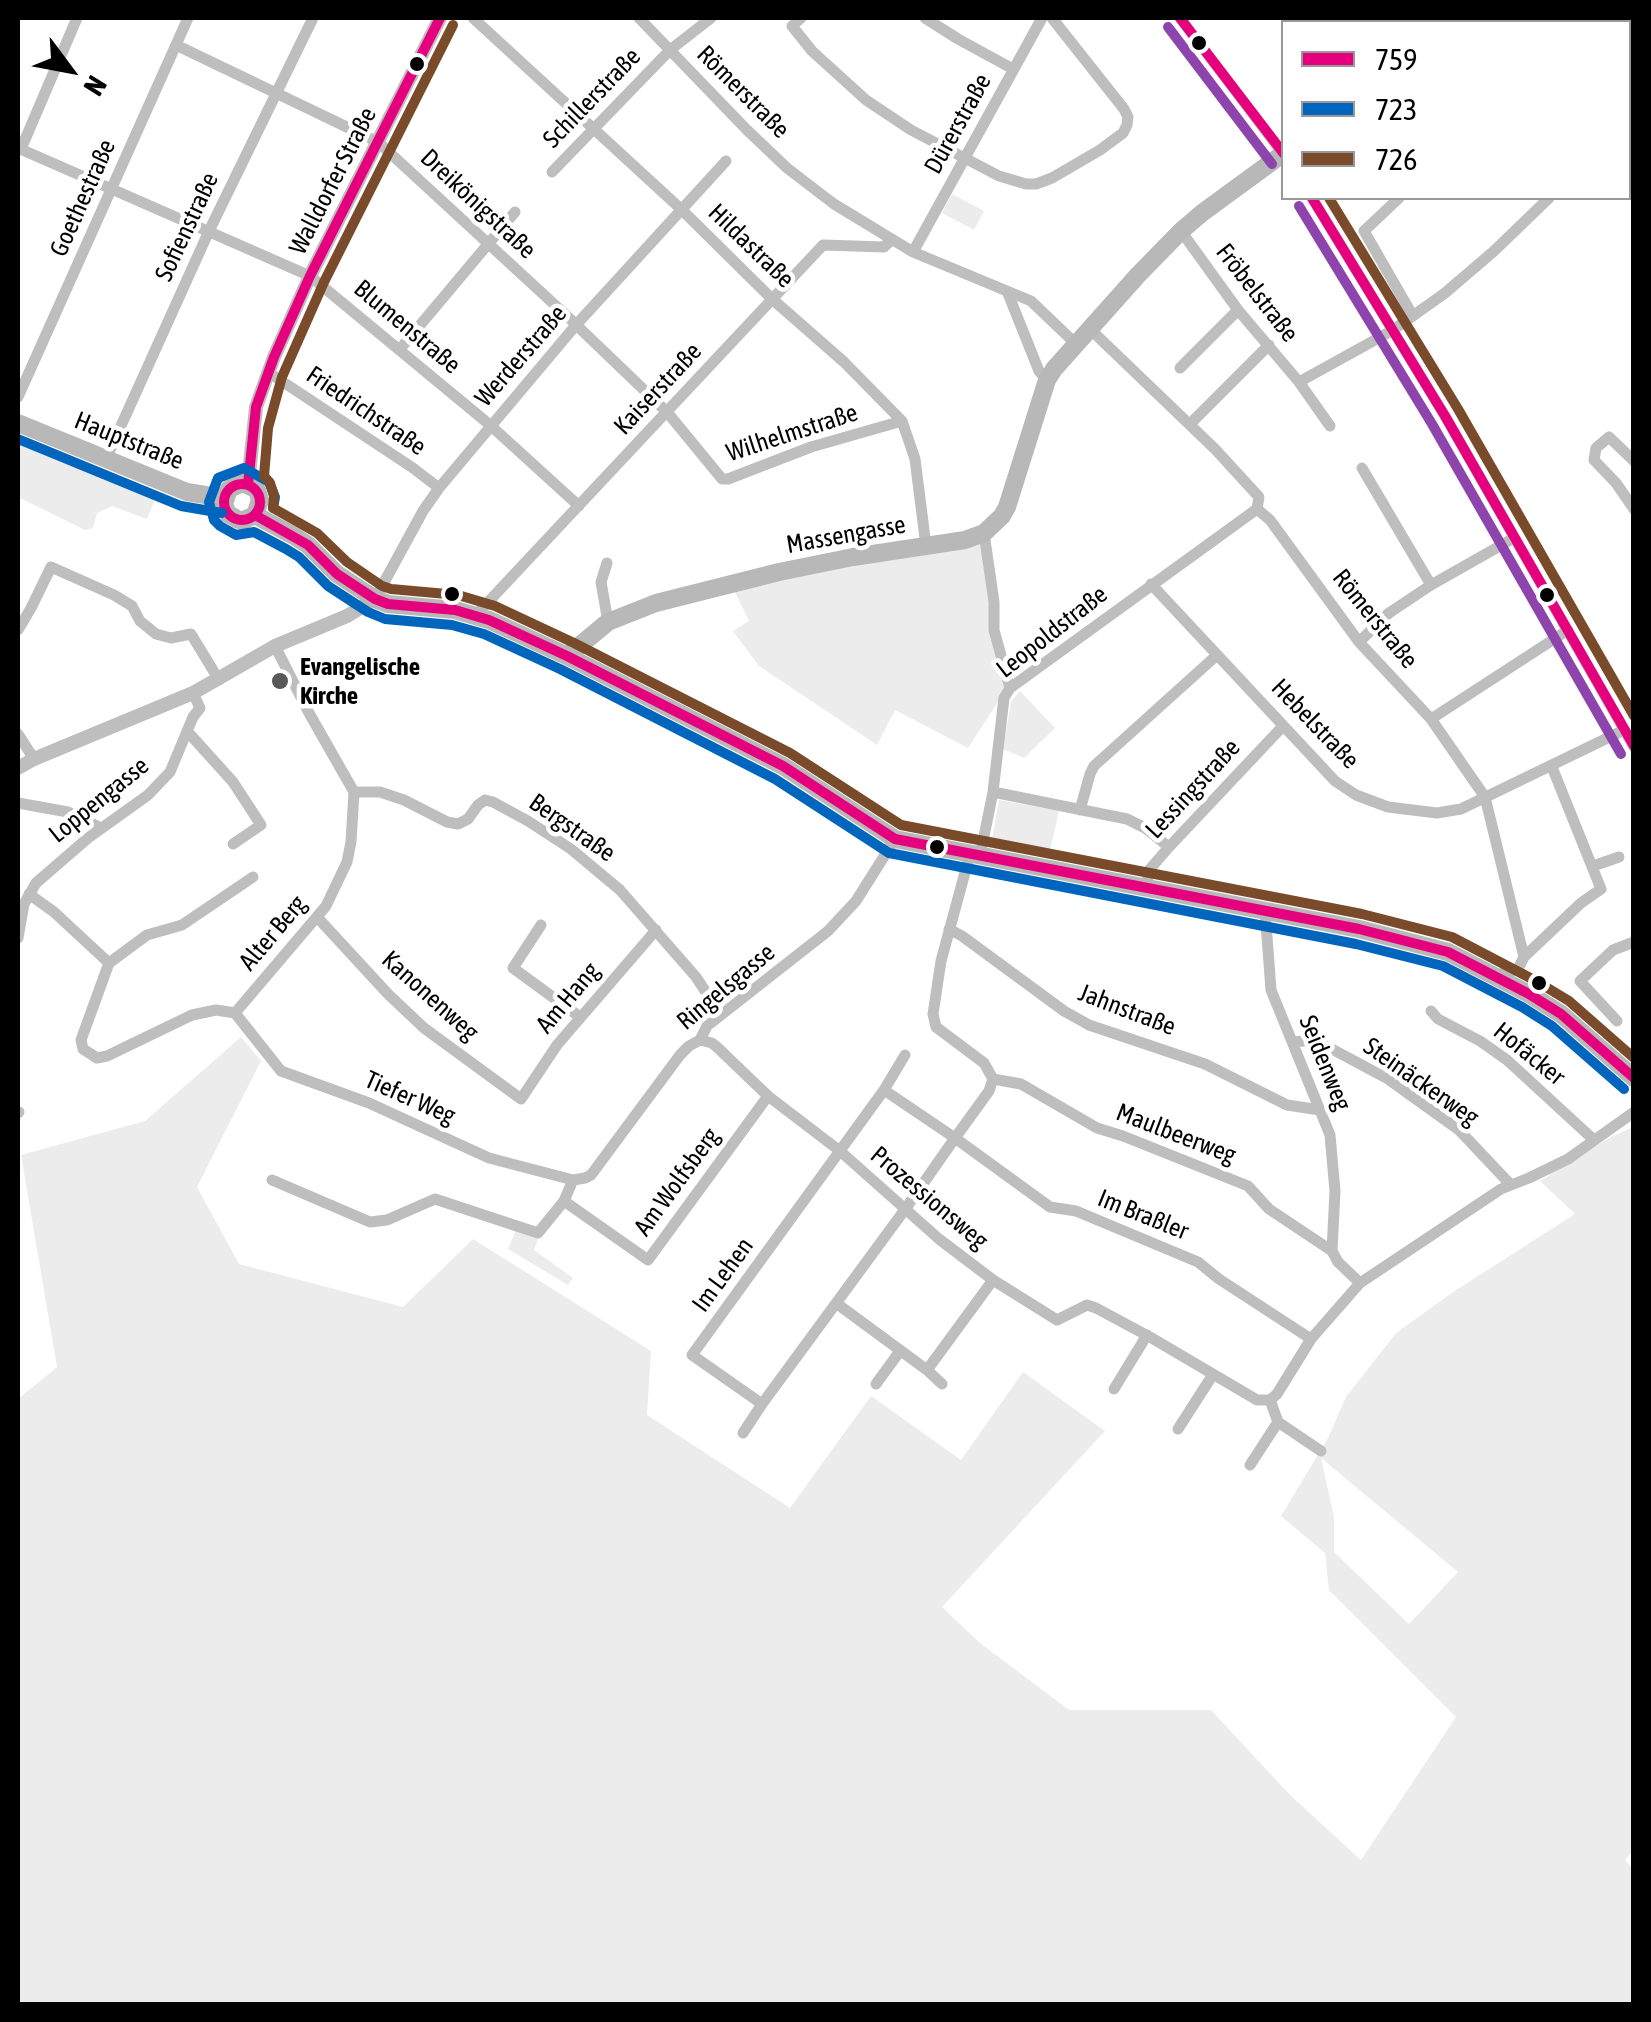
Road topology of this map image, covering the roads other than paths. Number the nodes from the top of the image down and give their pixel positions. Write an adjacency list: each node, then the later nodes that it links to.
1 (77, 18): 19 (street)
2 (188, 18): 13 (street, Goethestraße)
3 (313, 18): 16 (street, Sofienstraße)
4 (440, 18): 18 (street, Walldorfer Straße)
5 (473, 18): 17 (street, Hildastraße)
6 (639, 18): 14 (street, Römerstraße)
7 (711, 18): 14 (street, Schillerstraße)
8 (800, 18): 22 (street)
9 (925, 18): 15 (street)
10 (1042, 18): 15 (street, Dürerstraße)
11 (1052, 18): 22 (street)
12 (1180, 18): 20 (street)
13 (176, 45): 16 (street, Dreikönigstraße); 25 (street, Goethestraße)
14 (670, 50): 17 (street, Schillerstraße); 33 (street, Römerstraße)
15 (1014, 69): 22 (street, Dürerstraße)
16 (275, 94): 18 (street, Dreikönigstraße); 31 (street, Sofienstraße)
17 (593, 130): 24 (street, Schillerstraße); 29 (street, Hildastraße)
18 (378, 142): 34 (street, Dreikönigstraße); 36 (street, Walldorfer Straße)
19 (19, 148): 25 (street, Blumenstraße)
20 (1281, 151)
21 (1281, 155): 32 (main road)
22 (965, 158): 35 (street, Dürerstraße)
23 (726, 160): 29 (street, Werderstraße)
24 (552, 172)
25 (112, 189): 31 (street, Blumenstraße); 51 (street, Goethestraße)
26 (1313, 200): 43 (street)
27 (1397, 200): 40 (street)
28 (1548, 200): 40 (street)
29 (682, 210): 38 (street, Hildastraße); 41 (street, Werderstraße)
30 (515, 212): 34 (street)
31 (209, 231): 36 (street, Blumenstraße); 58 (street, Sofienstraße)
32 (1182, 231): 39 (street, Fröbelstraße); 42 (main road)
33 (891, 240): 35 (street, Römerstraße); 38 (street, Kaiserstraße)
34 (488, 243): 41 (street, Dreikönigstraße); 46 (street)
35 (913, 252): 37 (street, Römerstraße)
36 (310, 276): 46 (street, Blumenstraße); 48 (street, Walldorfer Straße)
37 (1007, 291): 44 (street, Römerstraße); 49 (street)
38 (771, 298): 52 (street, Kaiserstraße); 53 (street, Hildastraße)
39 (1238, 310): 45 (street, Fröbelstraße); 47 (street)
40 (1413, 316): 43 (street)
41 (576, 325): 52 (street, Dreikönigstraße); 56 (street, Werderstraße)
42 (1090, 329): 44 (main road); 55 (street, Römerstraße)
43 (1393, 330): 50 (street); 70 (street)
44 (1076, 344): 49 (main road)
45 (1269, 344): 50 (street, Fröbelstraße); 55 (street)
46 (400, 349): 56 (street, Blumenstraße)
47 (1180, 368)
48 (268, 372): 61 (street, Walldorfer Straße); 62 (street, Friedrichstraße)
49 (1047, 380): 69 (main road)
50 (1299, 382): 57 (street, Fröbelstraße)
51 (18, 397)
52 (667, 412): 53 (street, Wilhelmstraße); 65 (street, Kaiserstraße)
53 (902, 421): 71 (street, Hildastraße)
54 (18, 422): 58 (main road, Hauptstraße)
55 (1190, 424): 67 (street, Römerstraße)
56 (490, 425): 62 (street, Werderstraße); 65 (street, Blumenstraße)
57 (1330, 426)
58 (106, 459): 64 (main road, Hauptstraße)
59 (1634, 461): 66 (street)
60 (1362, 468): 74 (street)
61 (248, 484): 64 (main road); 68 (main road)
62 (439, 488): 75 (street, Werderstraße)
63 (1634, 490): 66 (street)
64 (224, 498): 68 (main road, Hauptstraße)
65 (580, 506): 76 (street, Kaiserstraße)
66 (1632, 507)
67 (1257, 509): 73 (street, Leopoldstraße); 80 (street, Römerstraße)
68 (255, 515): 75 (main road, Hauptstraße)
69 (984, 533): 71 (main road, Massengasse); 85 (street)
70 (1514, 538): 74 (street); 79 (street)
71 (926, 546): 77 (main road, Massengasse)
72 (608, 563): 77 (street)
73 (1151, 584): 82 (street, Hebelstraße); 85 (street, Leopoldstraße)
74 (1431, 585): 80 (street)
75 (375, 600): 76 (main road, Hauptstraße); 81 (street)
76 (476, 615): 83 (main road, Hauptstraße)
77 (608, 622): 83 (main road, Massengasse)
78 (18, 630): 84 (street)
79 (1568, 630): 87 (street); 89 (street)
80 (1359, 642): 87 (street, Römerstraße)
81 (275, 646): 84 (street); 96 (street)
82 (1217, 654): 88 (street, Hebelstraße); 100 (street)
83 (566, 656): 102 (main road, Hauptstraße)
84 (219, 680): 86 (street)
85 (1010, 688): 97 (street, Leopoldstraße)
86 (193, 694): 90 (street, Loppengasse); 93 (street)
87 (1431, 719): 98 (street, Römerstraße)
88 (1283, 726): 98 (street, Hebelstraße); 104 (street, Lessingstraße)
89 (1624, 730): 92 (street); 94 (street, Hebelstraße)
90 (187, 731): 101 (street, Loppengasse); 103 (street)
91 (18, 734): 93 (street)
92 (1634, 747)
93 (34, 759): 95 (street)
94 (1552, 767): 98 (street, Hebelstraße); 107 (street)
95 (18, 768)
96 (354, 792): 112 (street, Alter Berg); 115 (street, Bergstraße)
97 (993, 792): 100 (street); 105 (street, Leopoldstraße)
98 (1485, 797): 118 (street, Römerstraße)
99 (18, 802): 101 (street)
100 (1080, 810): 104 (street)
101 (101, 828): 110 (street, Loppengasse)
102 (895, 839): 105 (main road, Hauptstraße); 123 (street, Ringelsgasse)
103 (233, 844)
104 (1169, 847): 109 (street, Lessingstraße)
105 (975, 855): 109 (main road, Hauptstraße); 114 (street)
106 (1619, 857): 107 (street)
107 (1593, 866): 118 (street)
108 (253, 877): 119 (street, Alter Berg)
109 (1146, 888): 111 (main road, Hauptstraße)
110 (24, 899): 116 (street); 119 (street)
111 (1265, 910): 120 (main road, Hauptstraße); 127 (street, Seidenweg)
112 (317, 917): 122 (street, Alter Berg); 133 (street, Kanonenweg)
113 (541, 924): 124 (street)
114 (948, 928): 130 (street); 134 (street, Jahnstraße)
115 (656, 930): 123 (street, Bergstraße); 124 (street, Am Hang)
116 (18, 938)
117 (1634, 942): 125 (street)
118 (1524, 957): 120 (street)
119 (109, 964): 122 (street)
120 (1495, 976): 129 (main road, Hauptstraße)
121 (1431, 1011): 137 (street, Hofäcker)
122 (235, 1013): 140 (street, Tiefer Weg)
123 (722, 1015): 126 (street, Ringelsgasse)
124 (580, 1017): 133 (street, Am Hang)
125 (1616, 1021)
126 (700, 1040): 132 (street, Prozessionsweg); 140 (street, Ringelsgasse)
127 (1292, 1042): 134 (street, Seidenweg); 141 (street, Steinäckerweg)
128 (906, 1055): 131 (street)
129 (1634, 1078)
130 (993, 1079): 136 (street); 144 (street, Maulbeerweg)
131 (884, 1090): 136 (street, Im Braßler); 138 (street)
132 (768, 1096): 138 (street, Prozessionsweg); 142 (street, Am Wolfsberg)
133 (522, 1099)
134 (1320, 1110): 144 (street, Seidenweg)
135 (1634, 1112): 137 (street)
136 (955, 1138): 143 (street); 149 (street, Im Braßler)
137 (1594, 1140): 141 (street)
138 (840, 1151): 143 (street, Prozessionsweg); 157 (street, Im Lehen)
139 (272, 1180): 142 (street)
140 (573, 1180): 142 (street)
141 (1511, 1185): 146 (street)
142 (564, 1202)
143 (906, 1208): 145 (street, Prozessionsweg); 147 (street)
144 (1332, 1251): 146 (street)
145 (993, 1280): 148 (street, Prozessionsweg); 151 (street)
146 (1360, 1283): 149 (street)
147 (836, 1303): 150 (street); 157 (street)
148 (1147, 1335): 152 (street, Prozessionsweg); 155 (street)
149 (1312, 1339): 156 (street)
150 (900, 1351): 151 (street); 153 (street)
151 (927, 1370): 154 (street)
152 (1212, 1376): 156 (street, Prozessionsweg); 159 (street)
153 (876, 1384)
154 (942, 1384)
155 (1114, 1388)
156 (1270, 1400): 158 (street)
157 (762, 1404): 160 (street)
158 (1278, 1422): 161 (street); 162 (street)
159 (1178, 1430)
160 (743, 1433)
161 (1321, 1451)
162 (1250, 1466)

